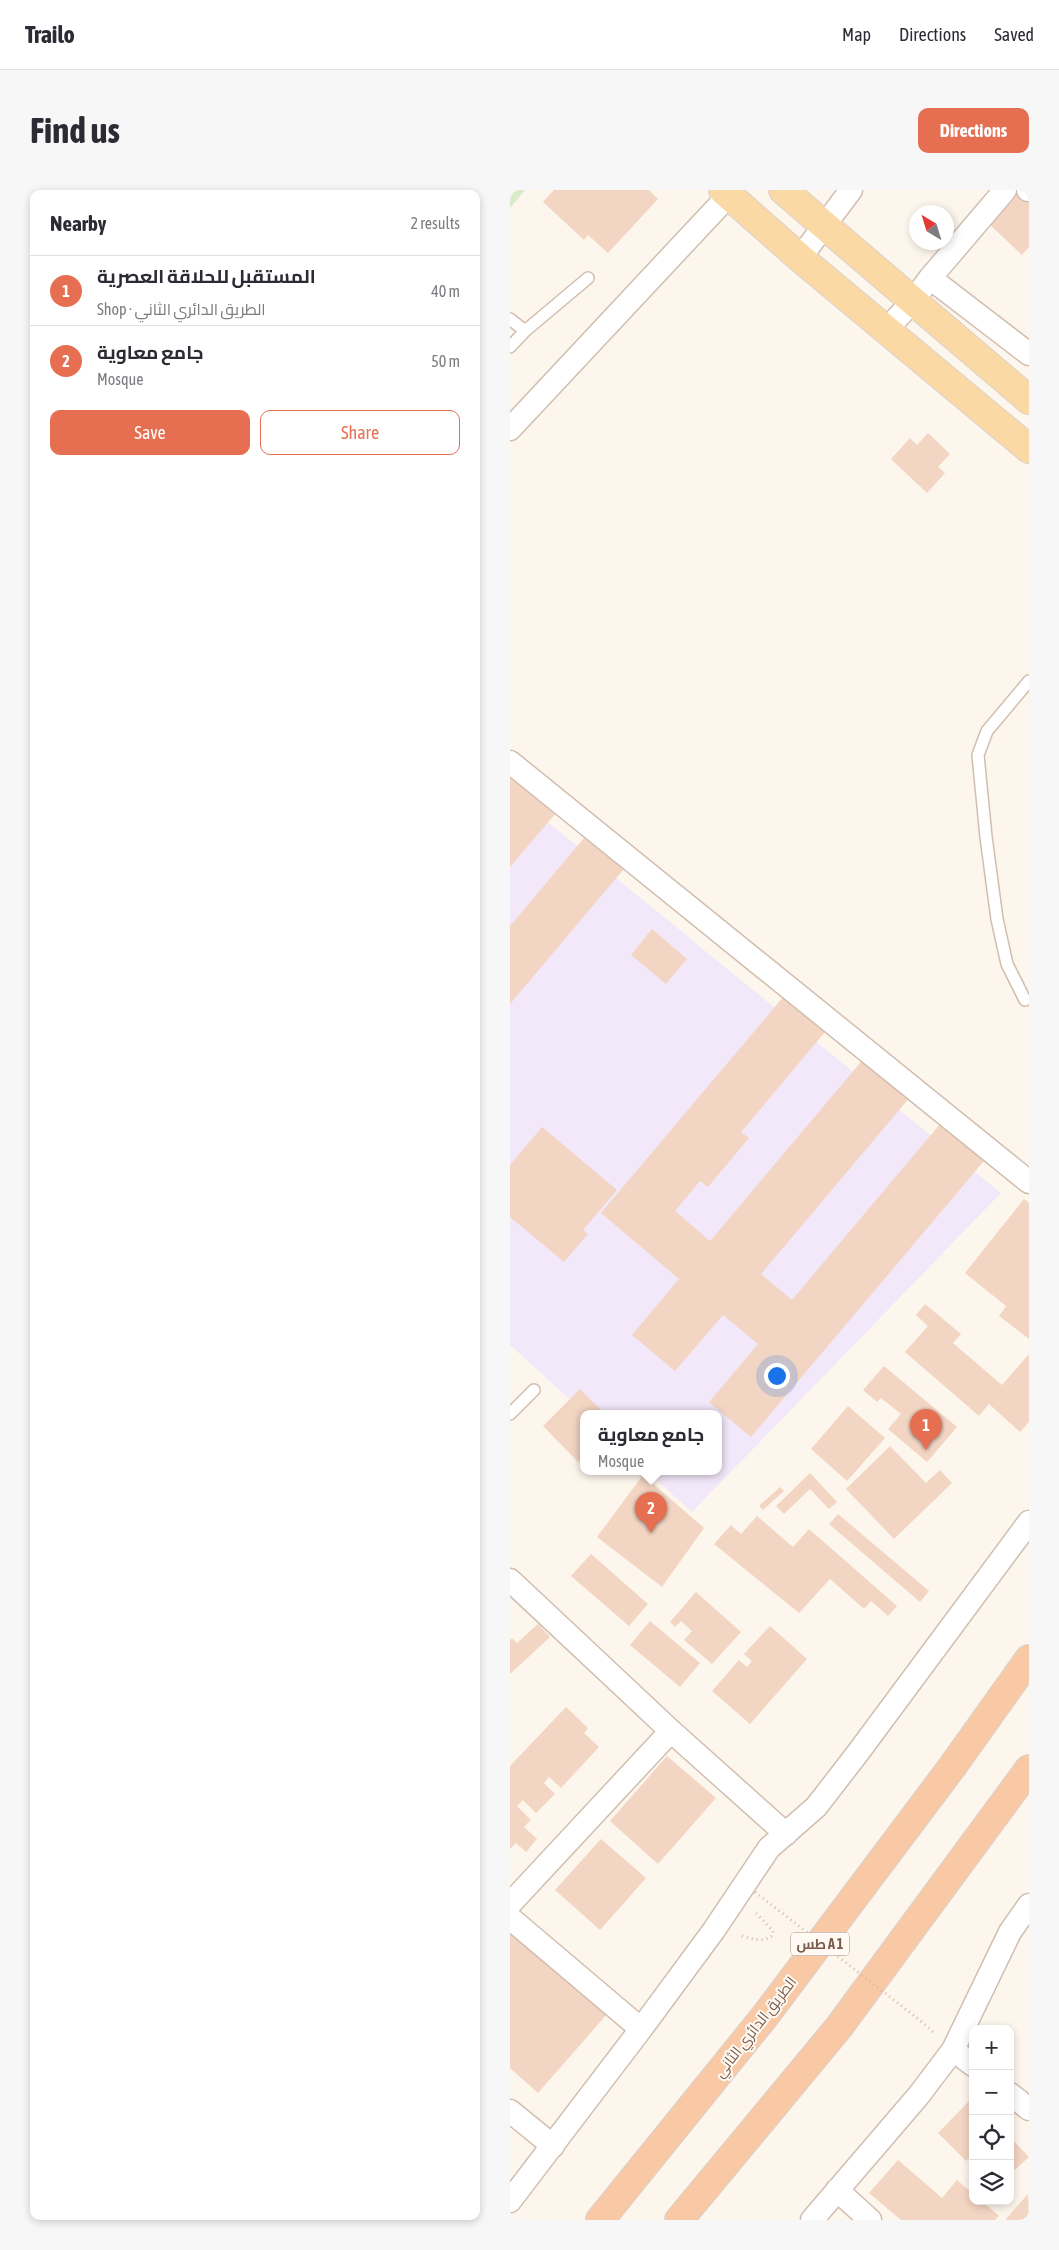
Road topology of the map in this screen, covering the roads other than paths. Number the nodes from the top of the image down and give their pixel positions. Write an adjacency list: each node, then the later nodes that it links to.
1 (783, 190): 5 (main road)
2 (851, 190): 5 (street)
3 (1005, 190): 8 (street)
4 (726, 192): 6 (main road); 16 (street)
5 (826, 226): 6 (street); 9 (main road)
6 (800, 258): 11 (main road)
7 (588, 278): 12 (lane)
8 (930, 278): 9 (street); 14 (street)
9 (913, 301): 11 (street); 15 (main road)
10 (510, 318): 12 (lane)
11 (886, 330): 17 (main road)
12 (525, 331): 13 (lane)
13 (510, 347)
14 (1029, 354)
15 (1029, 400)
16 (510, 429)
17 (1029, 449)
18 (1029, 680): 20 (lane)
19 (510, 762): 21 (street)
20 (1025, 1000)
21 (1029, 1182)
22 (534, 1390): 23 (lane)
23 (510, 1414)
24 (1029, 1522): 29 (street)
25 (513, 1589): 27 (street)
26 (1029, 1659): 42 (highway, الطريق الدائري الثاني / طس A 1)
27 (671, 1731): 29 (street); 30 (street)
28 (1029, 1769): 43 (highway)
29 (786, 1834): 33 (street)
30 (510, 1904)
31 (1029, 1905): 34 (street)
32 (510, 1918): 33 (street)
33 (641, 2029): 39 (street)
34 (953, 2050): 35 (street); 40 (street)
35 (969, 2062)
36 (1014, 2097): 37 (street)
37 (1029, 2109)
38 (510, 2111): 39 (street)
39 (553, 2146): 41 (street)
40 (837, 2190): 44 (street); 45 (street)
41 (510, 2201)
42 (600, 2220)
43 (679, 2220)
44 (812, 2220)
45 (870, 2220)

